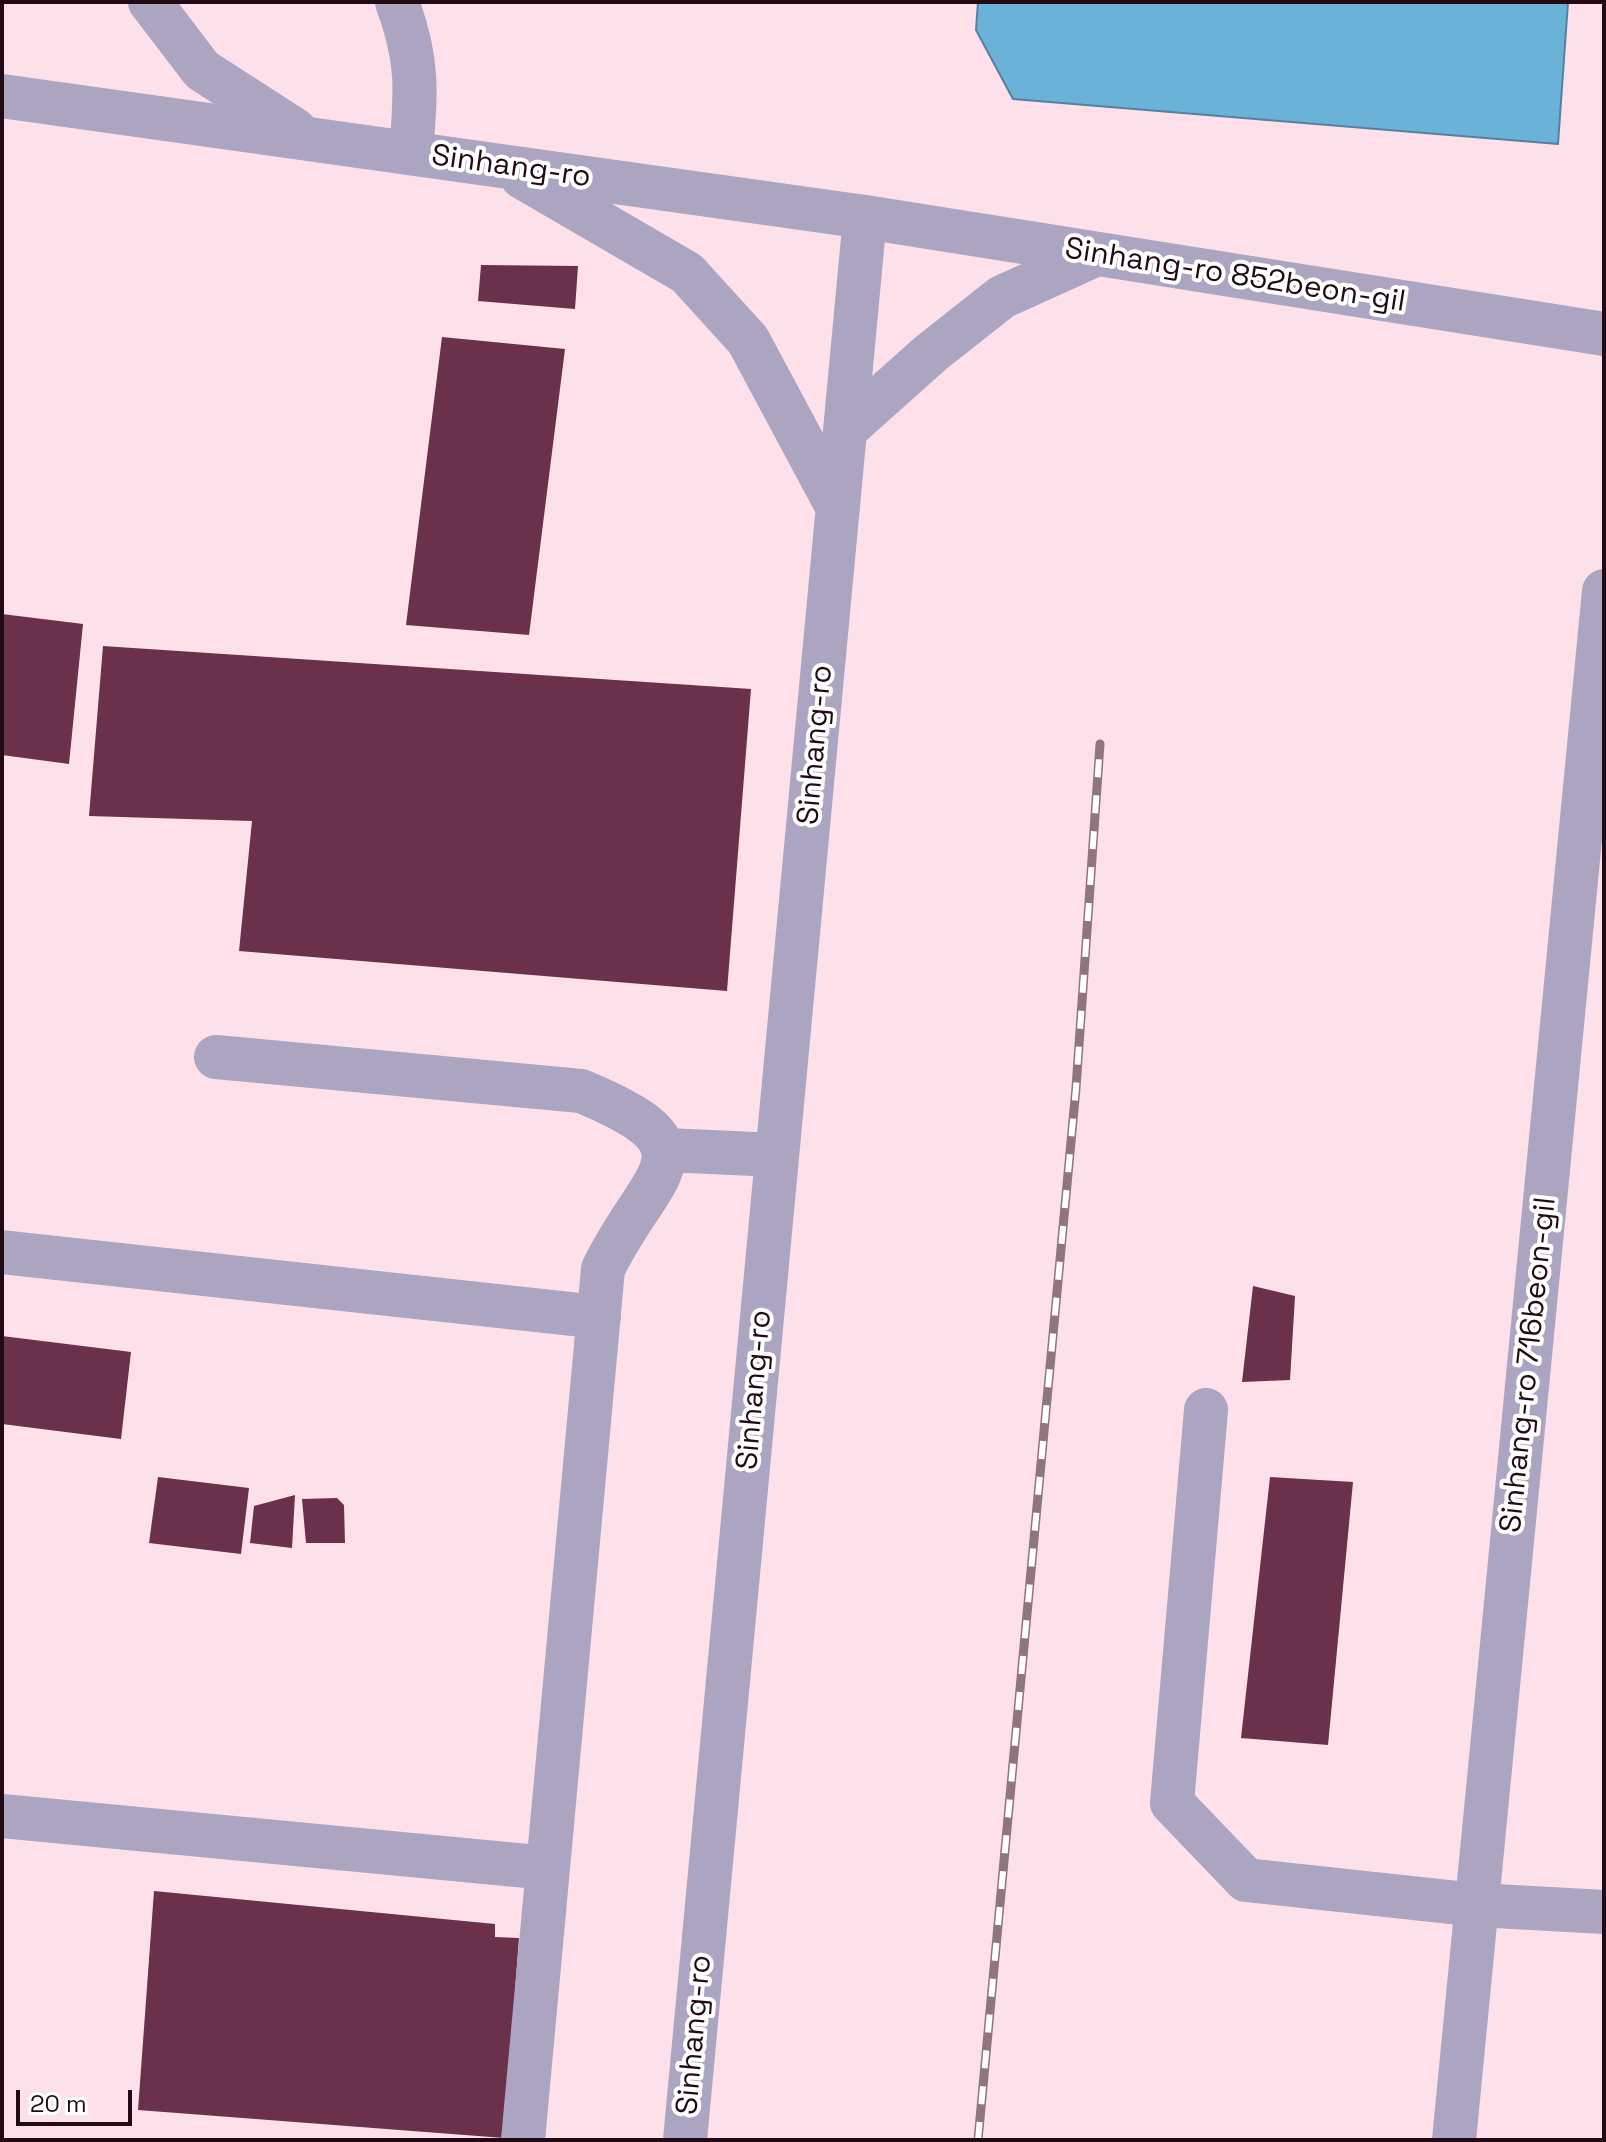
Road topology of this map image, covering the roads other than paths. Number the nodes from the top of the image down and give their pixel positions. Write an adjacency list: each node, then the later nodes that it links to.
1 (150, 2): 4 (street)
2 (397, 2): 5 (street)
3 (2, 96): 4 (street, Sinhang-ro)
4 (307, 138): 5 (street, Sinhang-ro)
5 (411, 153): 6 (street, Sinhang-ro)
6 (503, 166): 7 (street, Sinhang-ro); 11 (street)
7 (865, 217): 8 (street, Sinhang-ro 852beon-gil); 10 (street, Sinhang-ro)
8 (1097, 254): 9 (street, Sinhang-ro 852beon-gil); 10 (street)
9 (1604, 334)
10 (846, 429): 11 (street, Sinhang-ro)
11 (838, 508): 15 (street, Sinhang-ro)
12 (1604, 591): 21 (street, Sinhang-ro 716beon-gil)
13 (216, 1057): 14 (street)
14 (666, 1150): 15 (street); 17 (street)
15 (777, 1155): 24 (street, Sinhang-ro)
16 (2, 1252): 17 (street)
17 (599, 1317): 20 (street)
18 (1206, 1410): 21 (street)
19 (2, 1816): 20 (street)
20 (548, 1868): 23 (street)
21 (1477, 1905): 22 (street); 25 (street, Sinhang-ro 716beon-gil)
22 (1604, 1912)
23 (523, 2140)
24 (685, 2140)
25 (1454, 2140)

